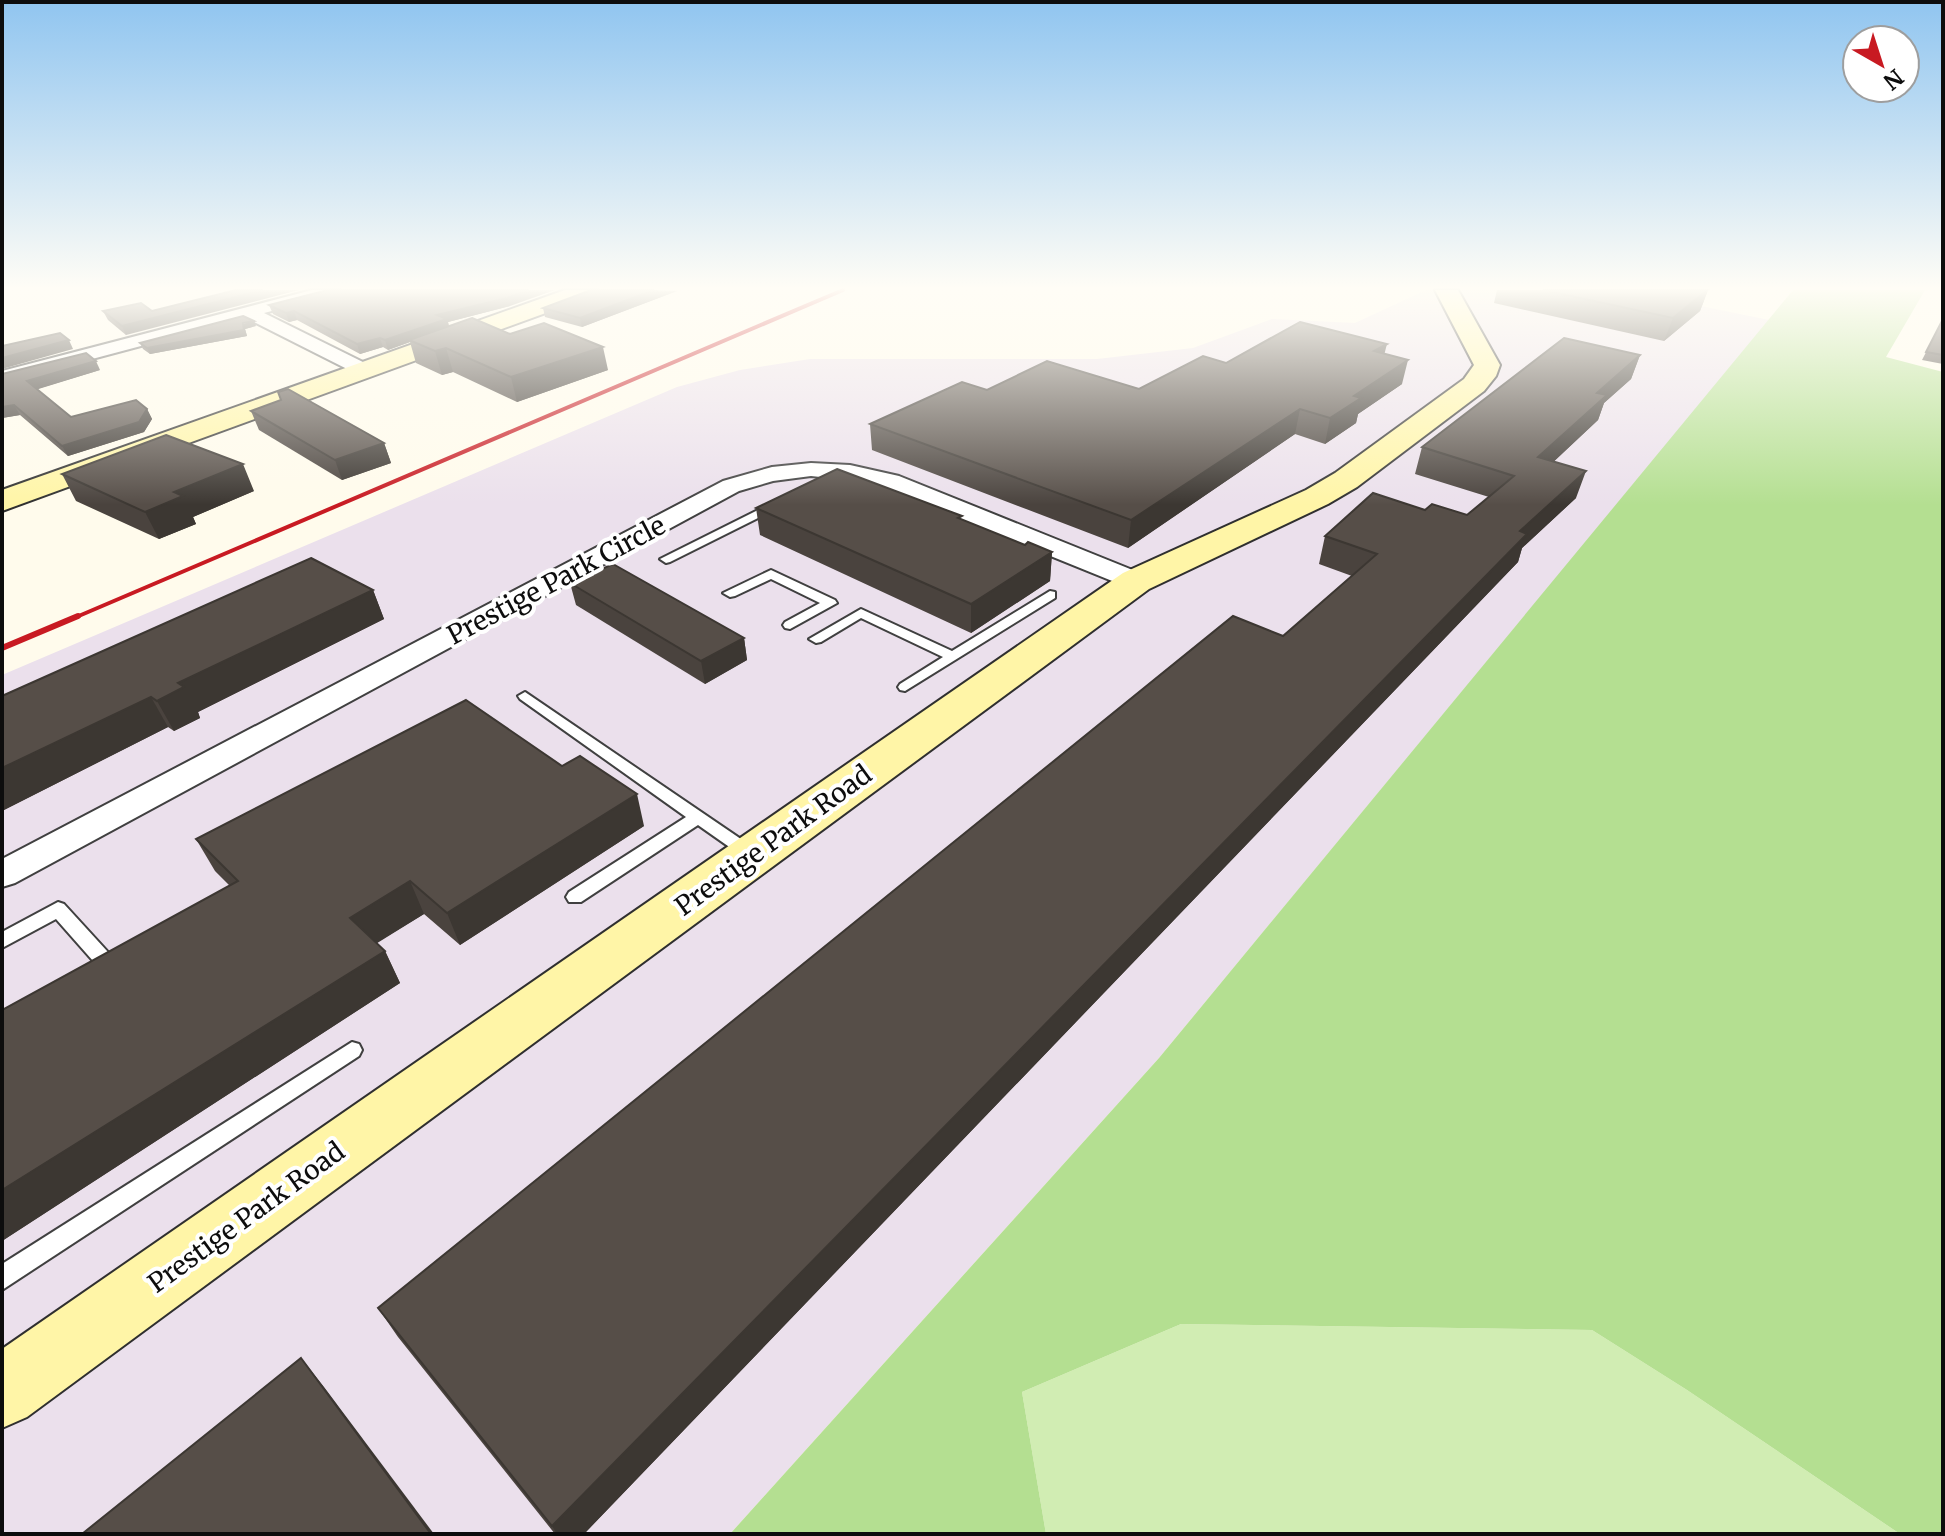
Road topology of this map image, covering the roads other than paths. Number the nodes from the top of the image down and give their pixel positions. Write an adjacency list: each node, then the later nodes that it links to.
1 (60, 362): 6 (street)
2 (347, 362): 5 (street)
3 (391, 362): 5 (street)
4 (1485, 362): 10 (street, Prestige Park Road)
5 (366, 371): 7 (street)
6 (2, 377)
7 (2, 501)
8 (784, 501): 9 (lane)
9 (666, 559)
10 (1136, 581): 19 (street, Prestige Park Road); 20 (street, Prestige Park Circle)
11 (730, 593): 13 (lane)
12 (1050, 595): 15 (lane)
13 (790, 625)
14 (816, 639): 15 (lane)
15 (952, 656): 16 (lane)
16 (905, 687)
17 (525, 696): 18 (lane)
18 (698, 817): 19 (lane); 21 (lane)
19 (753, 855): 26 (street, Prestige Park Road)
20 (2, 874)
21 (575, 897)
22 (2, 941): 23 (lane)
23 (96, 982)
24 (352, 1050): 25 (lane)
25 (2, 1278)
26 (2, 1392)

